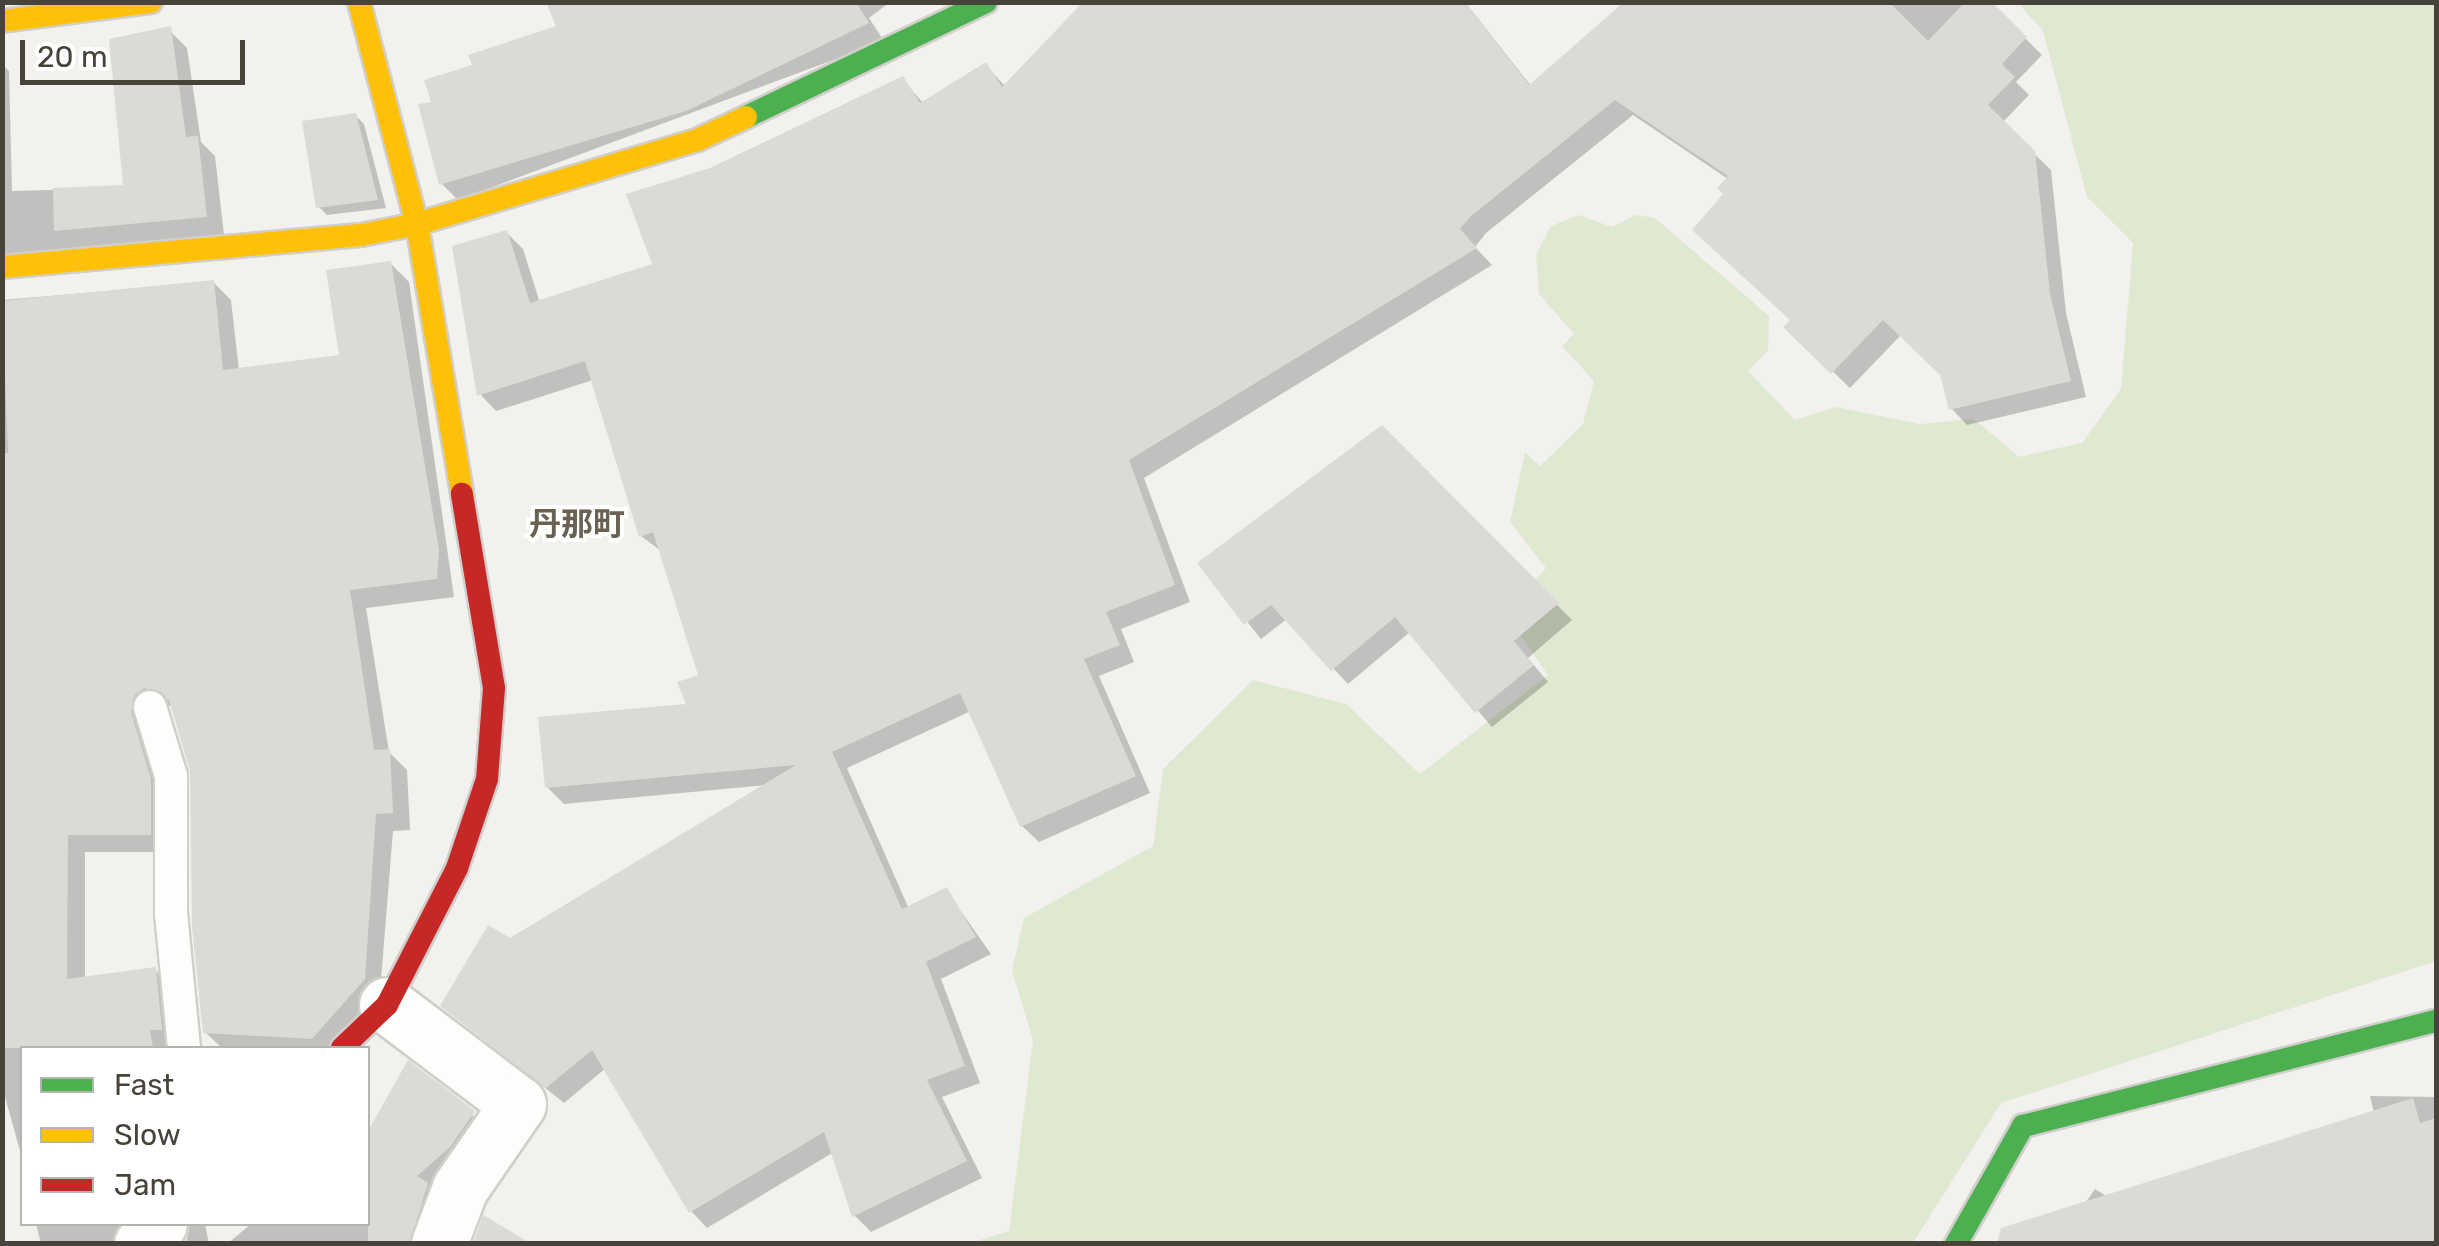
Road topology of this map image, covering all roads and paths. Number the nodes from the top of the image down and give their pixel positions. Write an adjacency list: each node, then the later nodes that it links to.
1 (151, 2): 4 (street)
2 (359, 2): 5 (street)
3 (986, 2): 5 (street)
4 (2, 21)
5 (417, 224): 6 (street); 8 (street)
6 (2, 267)
7 (150, 707): 10 (lane)
8 (386, 1004): 11 (street); 12 (street)
9 (2436, 1021): 13 (street)
10 (184, 1046)
11 (344, 1046)
12 (439, 1244)
13 (1956, 1244)

